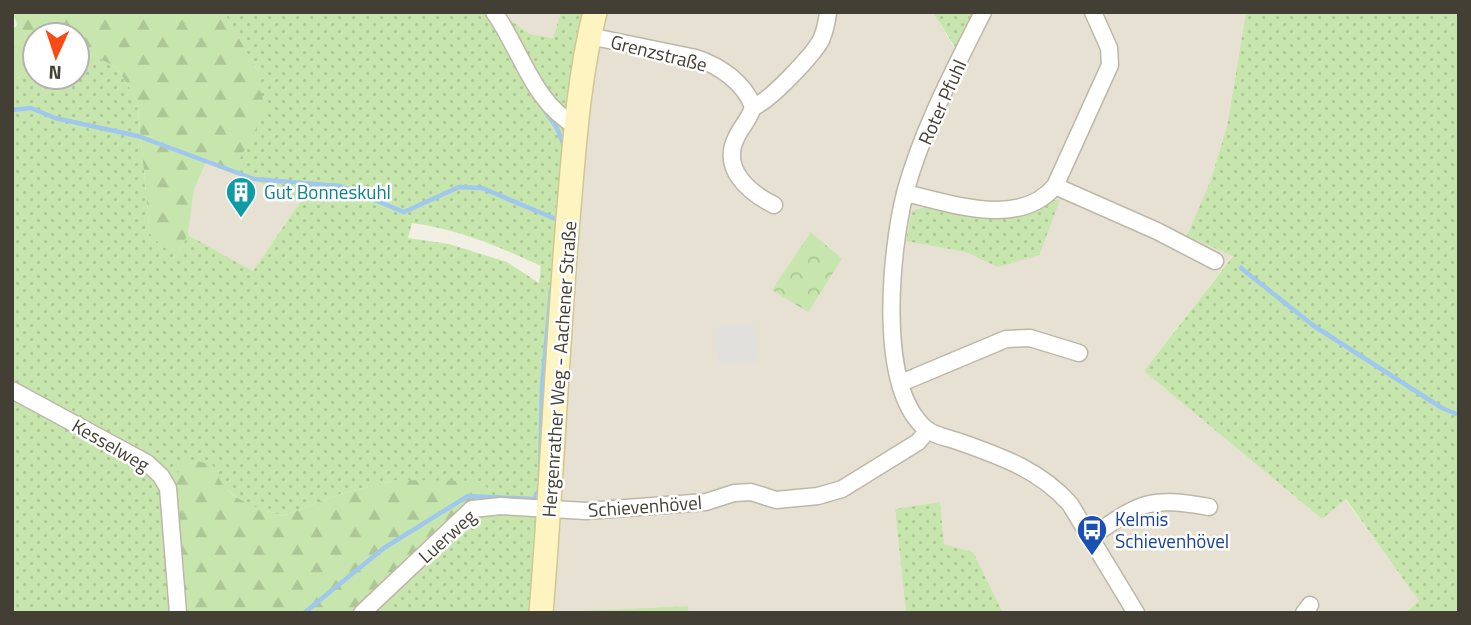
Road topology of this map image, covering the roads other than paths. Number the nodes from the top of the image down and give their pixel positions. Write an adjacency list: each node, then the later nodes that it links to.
1 (494, 12): 8 (street)
2 (595, 12): 6 (street, Hergenrather Weg - Aachener Straße)
3 (828, 12): 7 (street)
4 (983, 12): 10 (street, Roter Pfuhl)
5 (1093, 12): 9 (street)
6 (589, 36): 7 (street, Grenzstraße); 8 (street, Hergenrather Weg - Aachener Straße)
7 (753, 107): 11 (street)
8 (576, 126): 18 (street, Hergenrather Weg - Aachener Straße)
9 (1055, 186): 10 (street); 12 (street)
10 (905, 193): 14 (street, Roter Pfuhl)
11 (774, 205)
12 (1215, 261)
13 (1079, 353): 14 (street)
14 (901, 383): 16 (street)
15 (12, 390): 20 (street, Kesselweg)
16 (928, 430): 18 (street, Schievenhövel); 19 (street)
17 (1209, 507): 19 (street)
18 (550, 511): 21 (street, Luerweg); 22 (street, Hergenrather Weg - Aachener Straße)
19 (1091, 537): 23 (street)
20 (178, 613)
21 (362, 613)
22 (541, 613)
23 (1136, 613)

